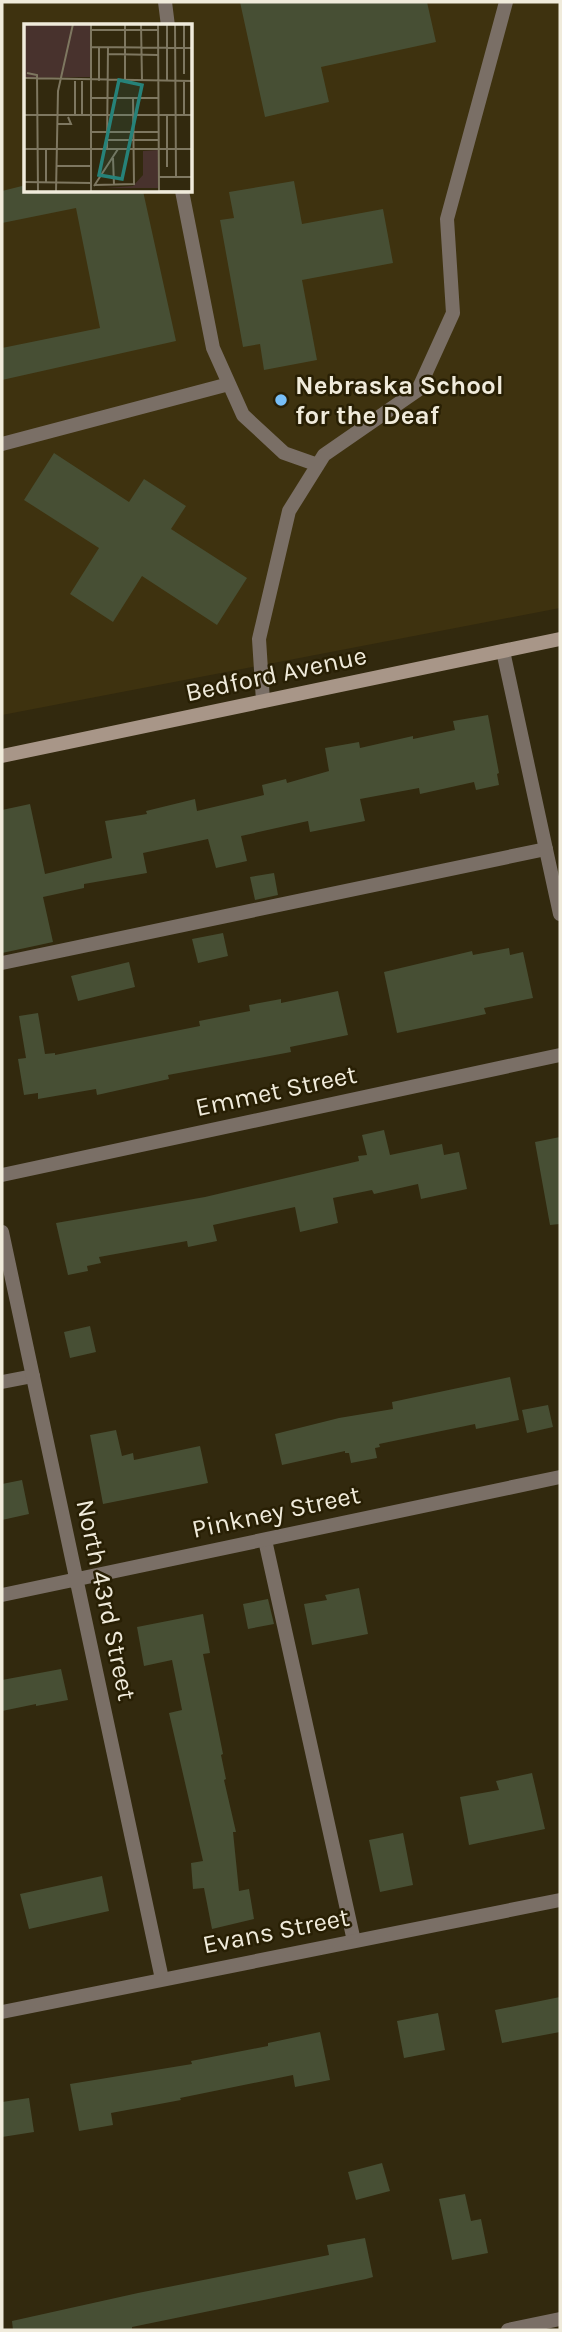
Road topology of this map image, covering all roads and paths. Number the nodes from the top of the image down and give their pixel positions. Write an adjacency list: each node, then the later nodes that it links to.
1 (165, 2): 3 (street)
2 (506, 2): 7 (street)
3 (168, 24)
4 (182, 192): 5 (street)
5 (229, 384): 6 (street); 7 (street)
6 (2, 443)
7 (318, 465): 10 (street)
8 (560, 639): 9 (street, Bedford Avenue)
9 (503, 651): 10 (street, Bedford Avenue); 12 (street)
10 (263, 701): 11 (street, Bedford Avenue)
11 (2, 755)
12 (546, 849): 13 (street); 14 (street)
13 (560, 914)
14 (2, 963)
15 (560, 1055): 16 (street, Emmet Street)
16 (2, 1175)
17 (2, 1231): 18 (street, North 43rd Street)
18 (33, 1376): 19 (street); 22 (street, North 43rd Street)
19 (2, 1382)
20 (560, 1477): 21 (street, Pinkney Street)
21 (265, 1540): 22 (street, Pinkney Street); 25 (street)
22 (76, 1580): 23 (street, Pinkney Street); 26 (street, North 43rd Street)
23 (2, 1595)
24 (560, 1900): 25 (street, Evans Street)
25 (354, 1941): 26 (street, Evans Street)
26 (162, 1979): 27 (street, Evans Street)
27 (2, 2012)
28 (560, 2319): 29 (street)
29 (508, 2330)

